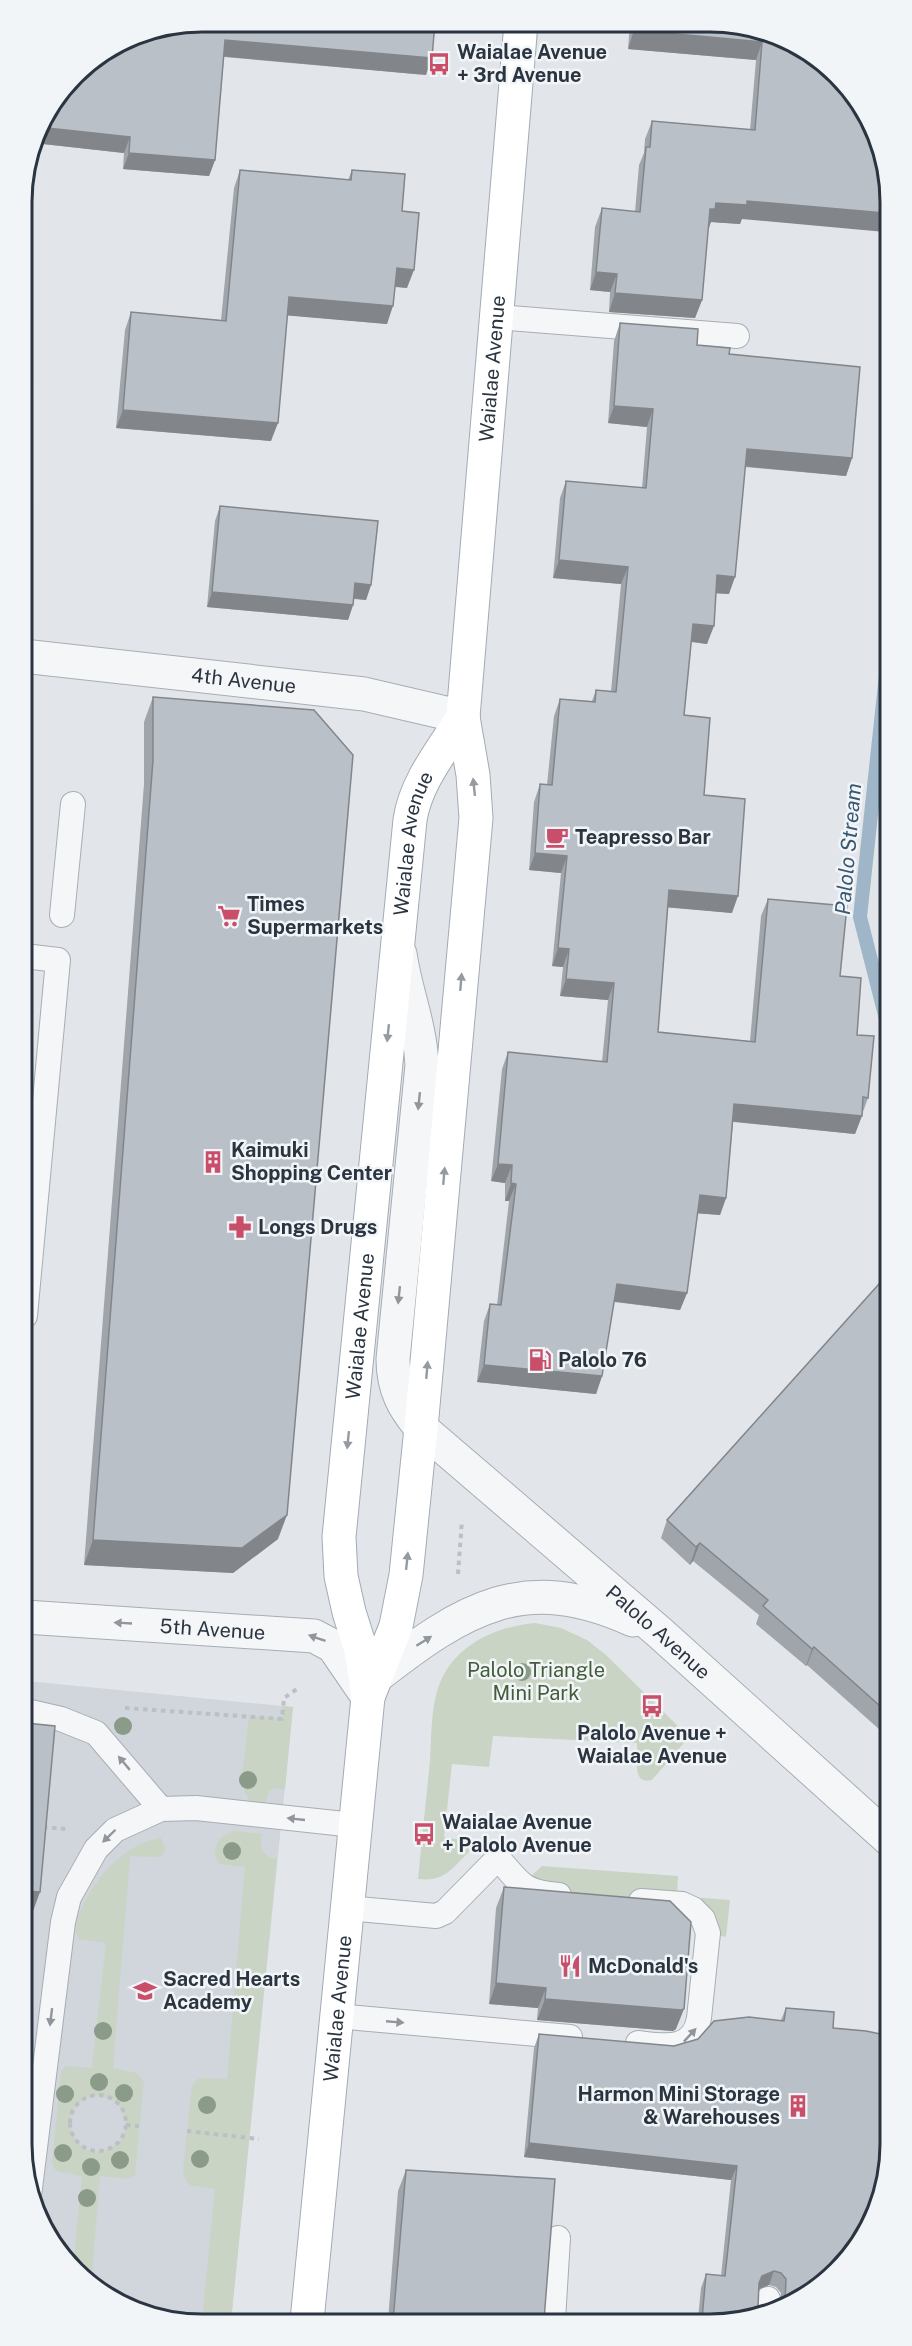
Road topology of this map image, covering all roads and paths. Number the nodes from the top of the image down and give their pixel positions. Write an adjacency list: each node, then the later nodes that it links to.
1 (520, 31): 2 (main road, Waialae Avenue)
2 (497, 314): 3 (lane); 5 (main road, Waialae Avenue)
3 (737, 336)
4 (32, 657): 5 (street, 4th Avenue)
5 (464, 717): 8 (main road, Waialae Avenue); 11 (main road, Waialae Avenue, one-way to 5)
6 (73, 804): 7 (lane)
7 (62, 915)
8 (398, 940): 11 (street, Palolo Avenue, one-way to 11); 16 (main road, Waialae Avenue, one-way to 16)
9 (32, 957): 10 (lane)
10 (32, 1240)
11 (422, 1428): 15 (street, Palolo Avenue); 16 (main road, Waialae Avenue, one-way to 11)
12 (462, 1520): 13 (path)
13 (457, 1583)
14 (32, 1617): 16 (street, 5th Avenue, one-way to 14)
15 (659, 1632): 16 (street, one-way to 15); 22 (street, Palolo Avenue)
16 (372, 1686): 21 (main road, Waialae Avenue)
17 (297, 1689): 18 (path)
18 (116, 1707)
19 (32, 1712): 20 (lane, one-way to 19)
20 (161, 1809): 21 (lane, one-way to 20); 33 (lane, one-way to 33)
21 (354, 1825): 25 (main road, Waialae Avenue)
22 (880, 1831)
23 (584, 1897): 25 (lane)
24 (619, 1899): 28 (lane, one-way to 24)
25 (347, 1908): 26 (main road, Waialae Avenue)
26 (336, 2016): 27 (lane, one-way to 27); 35 (main road, Waialae Avenue)
27 (596, 2040)
28 (620, 2042)
29 (126, 2125): 29 (path); 30 (path)
30 (139, 2126)
31 (187, 2131): 32 (path)
32 (259, 2139)
33 (33, 2165)
34 (558, 2238): 36 (lane)
35 (308, 2314)
36 (553, 2314)

